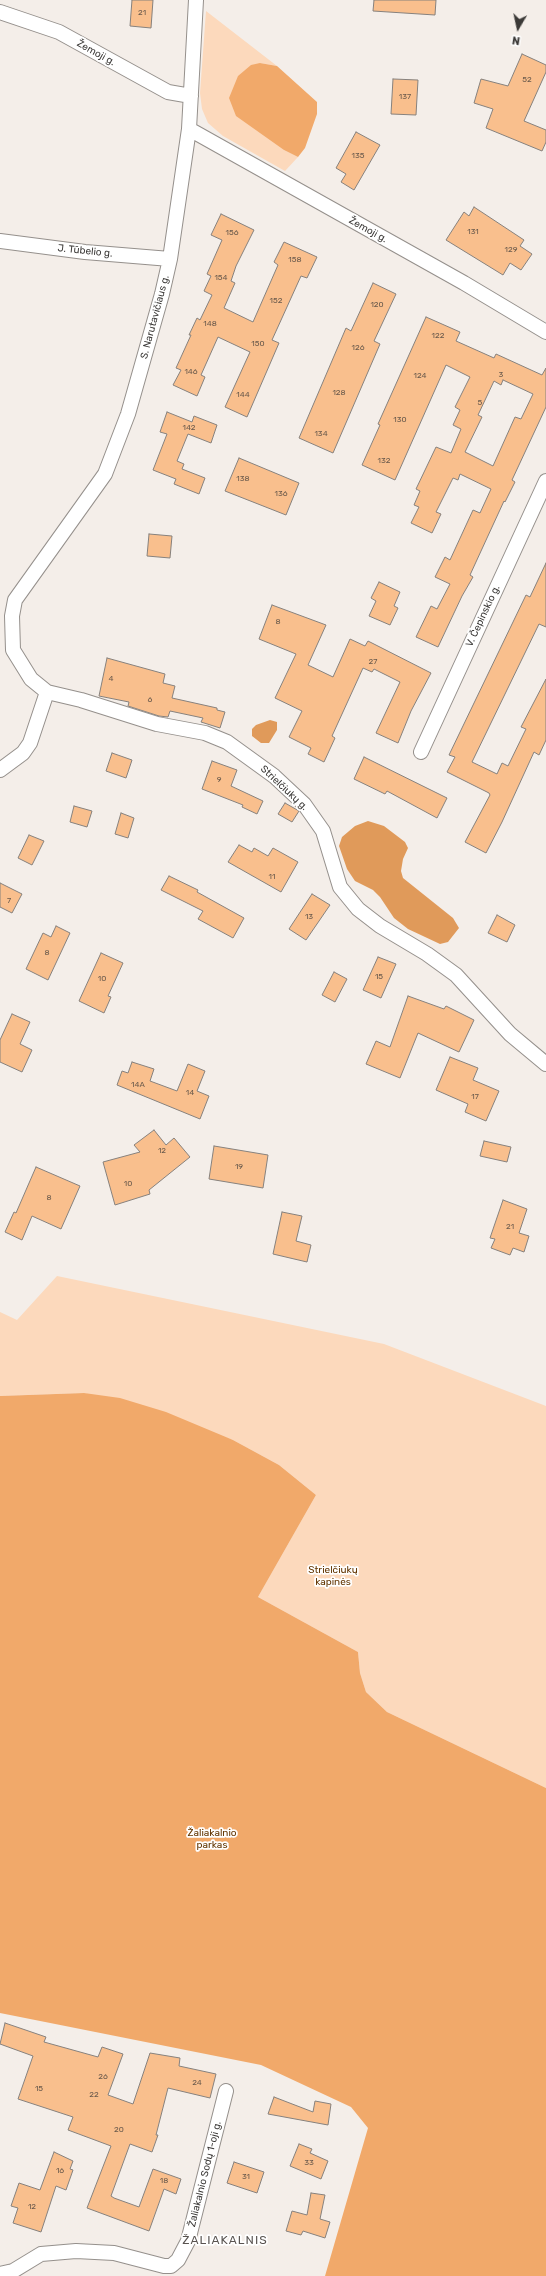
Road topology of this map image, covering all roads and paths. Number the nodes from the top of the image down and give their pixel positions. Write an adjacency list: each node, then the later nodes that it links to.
1 (196, 0): 3 (street, S. Narutavičiaus g.)
2 (0, 12): 3 (street, Žemoji g.)
3 (191, 96): 4 (street, S. Narutavičiaus g.)
4 (189, 129): 6 (street, S. Narutavičiaus g.); 7 (street, Žemoji g.)
5 (0, 241): 6 (street, J. Tūbelio g.)
6 (170, 259): 9 (street, S. Narutavičiaus g.)
7 (546, 332)
8 (546, 481): 11 (street, V. Čepinskio g.)
9 (15, 600): 10 (street, Strielčiukų g.)
10 (48, 692): 12 (street); 13 (street, Strielčiukų g.)
11 (420, 752)
12 (0, 770)
13 (546, 1064)
14 (226, 2091): 15 (street, Žaliakalnio Sodų 1-oji g.)
15 (0, 2274)

